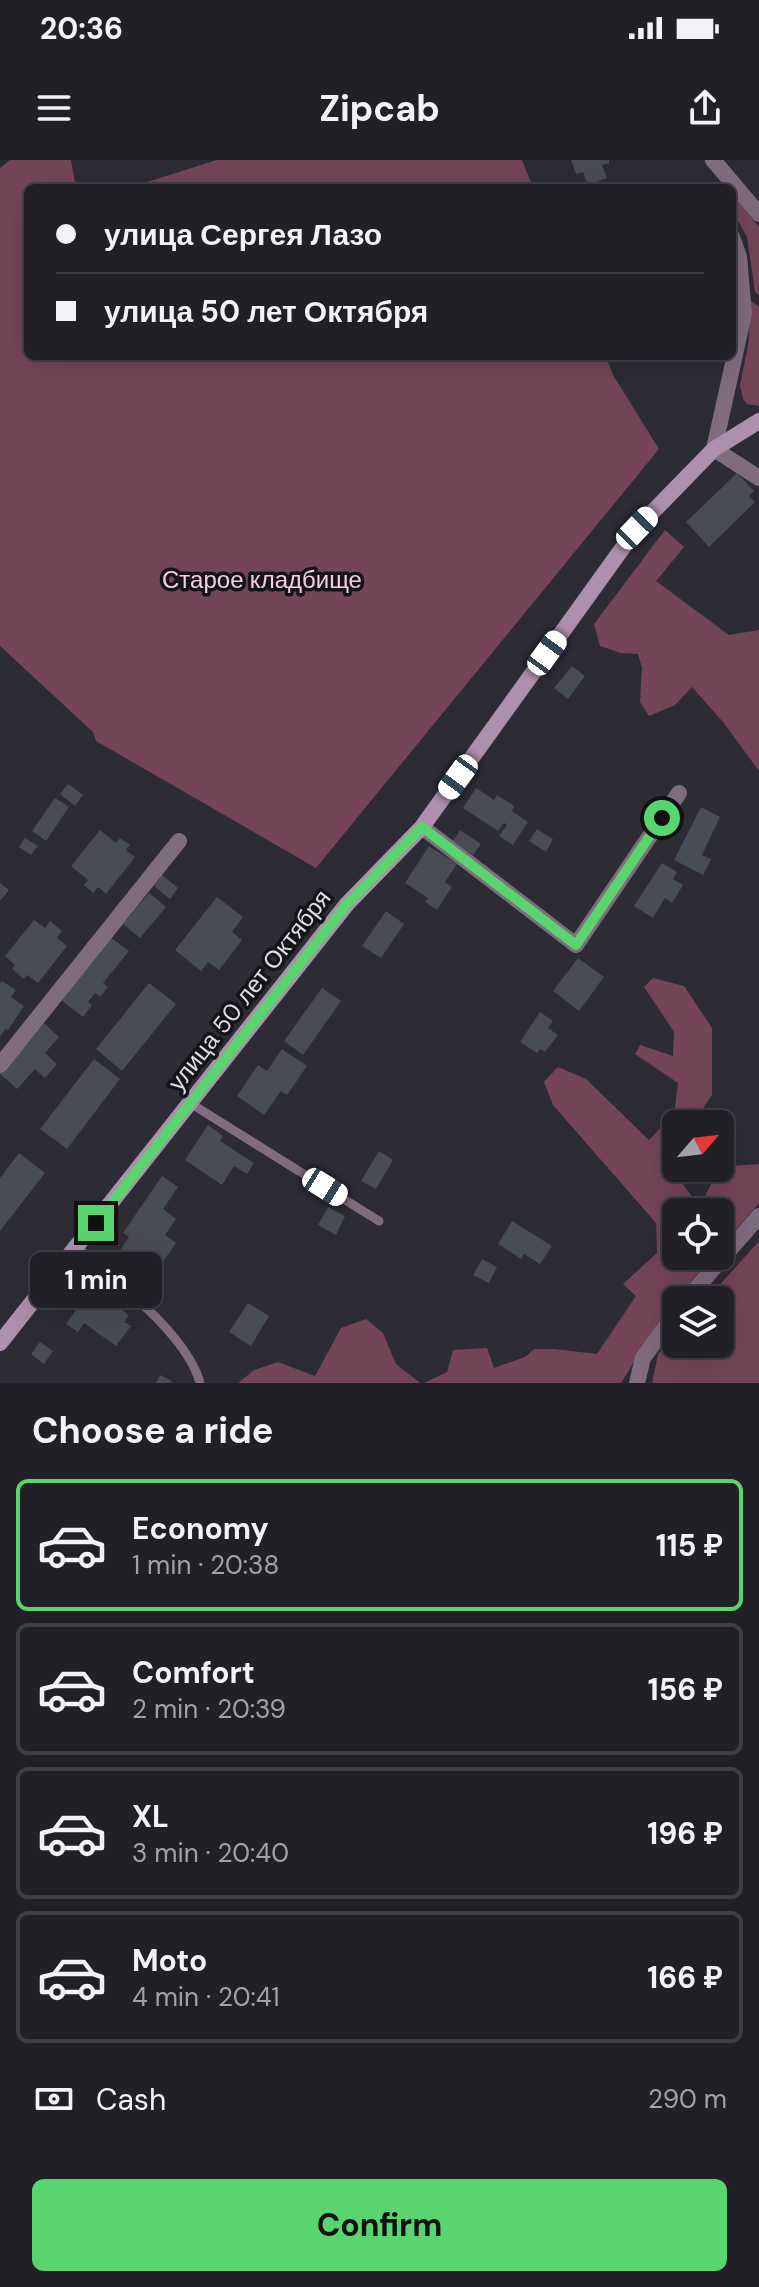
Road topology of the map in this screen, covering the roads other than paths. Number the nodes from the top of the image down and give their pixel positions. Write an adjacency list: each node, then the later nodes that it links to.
1 (714, 160): 2 (street); 3 (street)
2 (717, 184)
3 (734, 184)
4 (736, 186): 5 (street)
5 (759, 214)
6 (736, 248): 7 (street)
7 (736, 350)
8 (734, 360): 10 (street)
9 (759, 421): 10 (main road, улица 50 лет Октября)
10 (714, 449): 11 (street); 13 (main road, улица 50 лет Октября)
11 (759, 478)
12 (679, 793): 13 (street)
13 (422, 827): 16 (main road, улица 50 лет Октября)
14 (179, 841): 15 (street)
15 (0, 1065)
16 (190, 1103): 18 (lane); 19 (main road, улица 50 лет Октября)
17 (759, 1216): 20 (street)
18 (379, 1221)
19 (77, 1247): 22 (main road, улица 50 лет Октября); 23 (lane)
20 (698, 1286)
21 (662, 1332): 24 (street)
22 (0, 1343)
23 (200, 1383)
24 (637, 1383)

